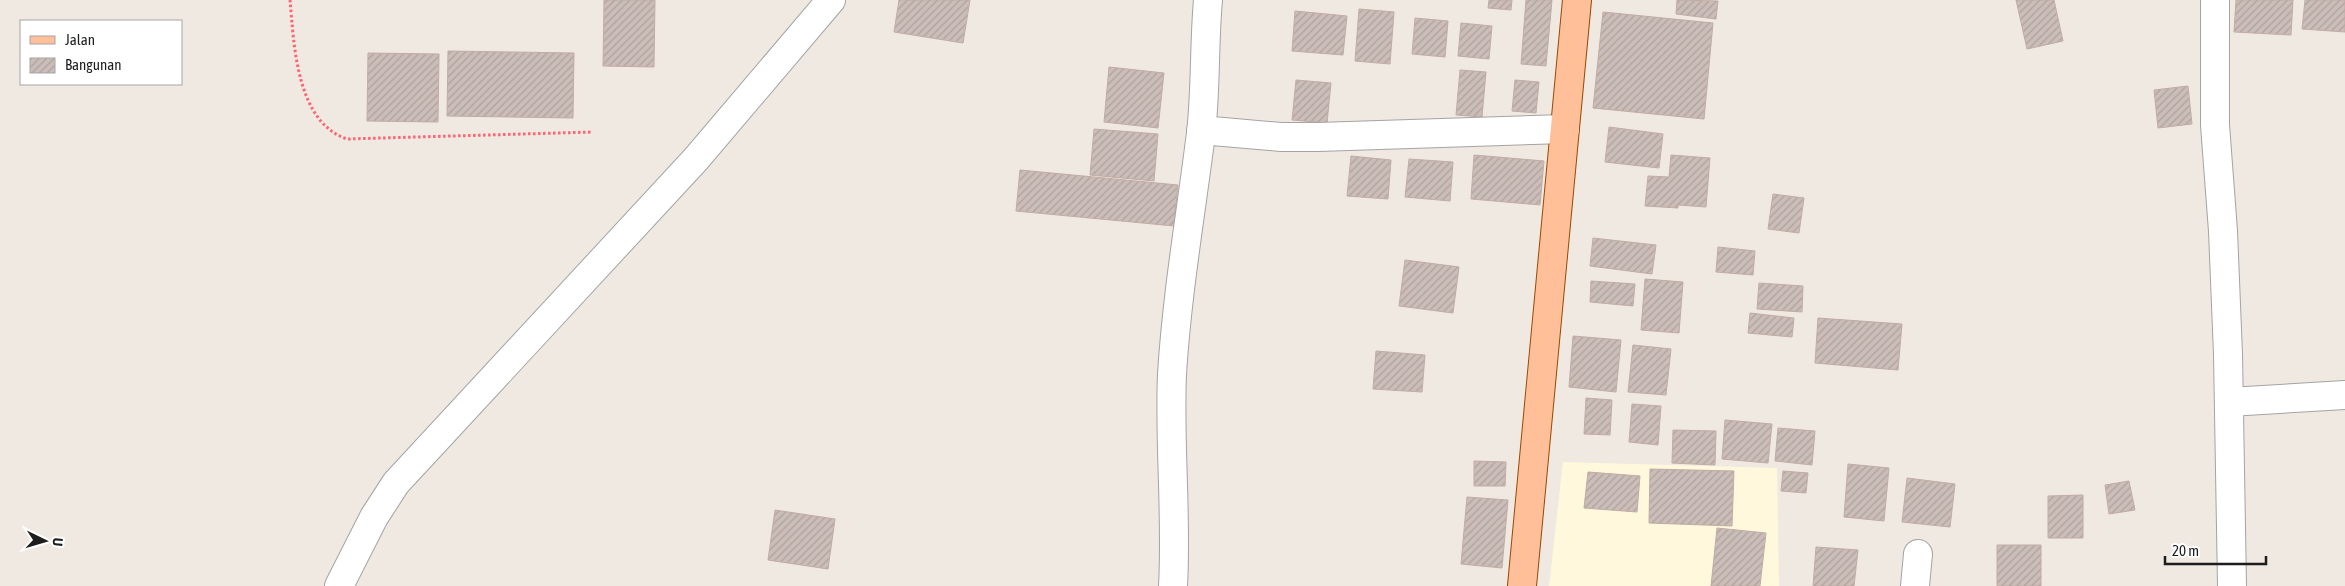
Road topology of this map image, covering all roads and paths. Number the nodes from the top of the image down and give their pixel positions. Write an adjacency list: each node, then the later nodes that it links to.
1 (290, 0): 8 (path)
2 (831, 0): 12 (street)
3 (1208, 0): 7 (street)
4 (1577, 0): 6 (main road)
5 (2215, 0): 10 (street)
6 (1565, 129): 7 (street); 14 (main road)
7 (1201, 130): 13 (street)
8 (594, 132)
9 (2345, 395): 10 (street)
10 (2229, 402): 16 (street)
11 (1918, 554): 15 (street)
12 (339, 586)
13 (1173, 586)
14 (1522, 586)
15 (1915, 586)
16 (2232, 586)

